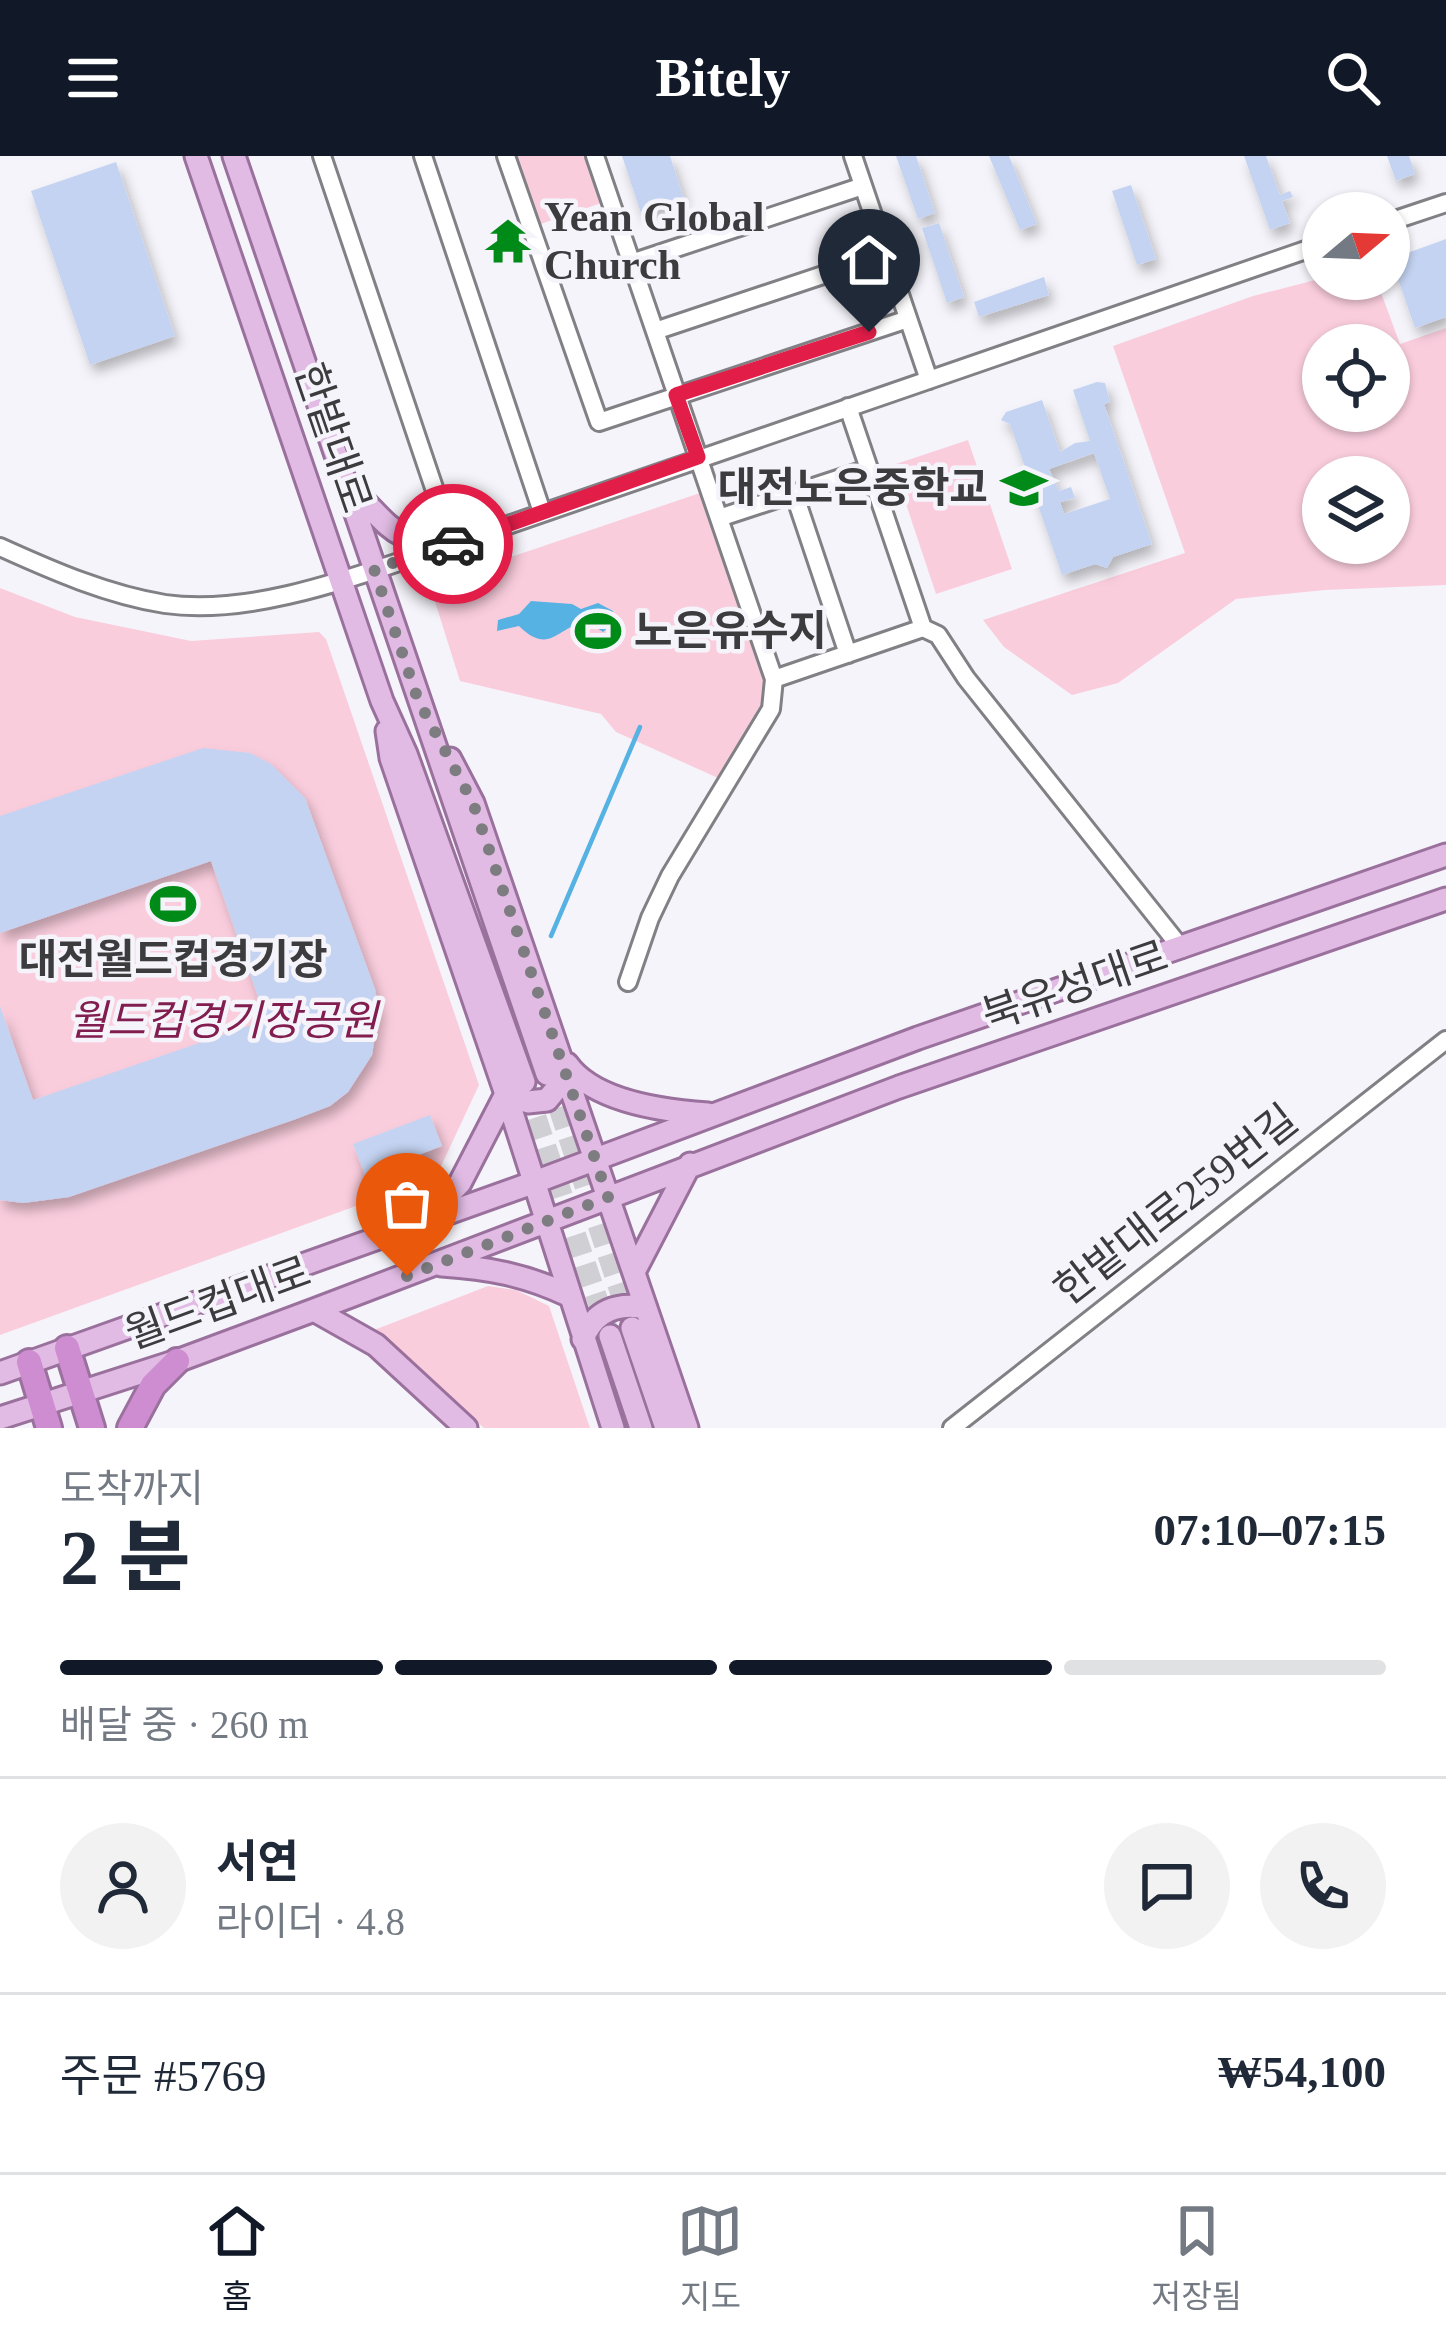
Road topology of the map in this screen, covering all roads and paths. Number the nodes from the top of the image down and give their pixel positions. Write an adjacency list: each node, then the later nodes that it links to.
1 (196, 156): 28 (main road, 한밭대로)
2 (234, 156): 21 (main road, 한밭대로)
3 (322, 156): 25 (street)
4 (423, 156): 23 (street)
5 (506, 156): 17 (street)
6 (596, 156): 13 (street)
7 (853, 156): 8 (street)
8 (863, 186): 12 (street); 13 (street)
9 (1446, 203): 10 (street)
10 (1410, 215)
11 (1302, 251): 16 (street)
12 (886, 254): 14 (street); 15 (street)
13 (632, 263): 15 (street)
14 (908, 319): 16 (street); 17 (street)
15 (655, 331): 17 (street)
16 (928, 380): 18 (street)
17 (676, 395): 19 (street)
18 (848, 407): 19 (street); 20 (street)
19 (698, 457): 23 (street); 24 (street)
20 (868, 469): 22 (street); 29 (street)
21 (346, 485): 25 (main road); 27 (main road, 한밭대로)
22 (794, 493): 24 (street); 30 (street)
23 (542, 512): 25 (street)
24 (718, 518): 31 (street)
25 (453, 544): 27 (street)
26 (0, 547): 28 (street)
27 (374, 569): 28 (street); 37 (main road, 한밭대로)
28 (340, 581): 38 (main road, 한밭대로)
29 (923, 628): 30 (street); 34 (street, 북유성대로)
30 (848, 654): 31 (street)
31 (774, 680): 35 (street)
32 (1446, 855): 34 (main road, 북유성대로)
33 (1446, 899): 40 (main road, 북유성대로)
34 (1182, 949): 39 (main road, 북유성대로)
35 (628, 982)
36 (1446, 1040): 69 (street, 한밭대로259번길)
37 (556, 1064): 38 (main road); 39 (main road); 41 (main road, 한밭대로)
38 (514, 1088): 43 (main road, 한밭대로); 45 (main road)
39 (715, 1114): 41 (main road, 월드컵대로)
40 (729, 1151): 42 (main road, 월드컵대로)
41 (595, 1160): 43 (main road, 월드컵대로); 44 (main road, 한밭대로)
42 (690, 1164): 44 (main road, 월드컵대로); 48 (main road)
43 (535, 1182): 45 (main road, 월드컵대로); 46 (main road, 한밭대로)
44 (608, 1197): 46 (main road, 월드컵대로); 48 (main road, 한밭대로)
45 (422, 1221): 55 (main road, 월드컵대로)
46 (547, 1222): 47 (main road, 월드컵대로); 49 (main road, 한밭대로)
47 (436, 1264): 49 (main road); 51 (main road, 월드컵대로)
48 (634, 1272): 50 (main road, 한밭대로)
49 (568, 1295): 54 (main road, 한밭대로)
50 (646, 1308): 54 (main road); 68 (main road, 한밭대로)
51 (314, 1310): 56 (main road, 월드컵대로); 64 (main road)
52 (632, 1328): 67 (main road)
53 (610, 1336): 66 (main road)
54 (583, 1339): 65 (main road, 한밭대로)
55 (67, 1348): 57 (main road, 월드컵대로); 59 (highway)
56 (176, 1361): 59 (main road, 월드컵대로); 63 (highway)
57 (29, 1362): 58 (main road, 월드컵대로); 60 (highway)
58 (0, 1373)
59 (81, 1392): 60 (main road, 월드컵대로); 62 (highway)
60 (46, 1416): 61 (main road, 월드컵대로)
61 (0, 1418)
62 (92, 1428)
63 (130, 1428)
64 (466, 1428)
65 (613, 1428)
66 (640, 1428)
67 (666, 1428)
68 (687, 1428)
69 (952, 1428)

